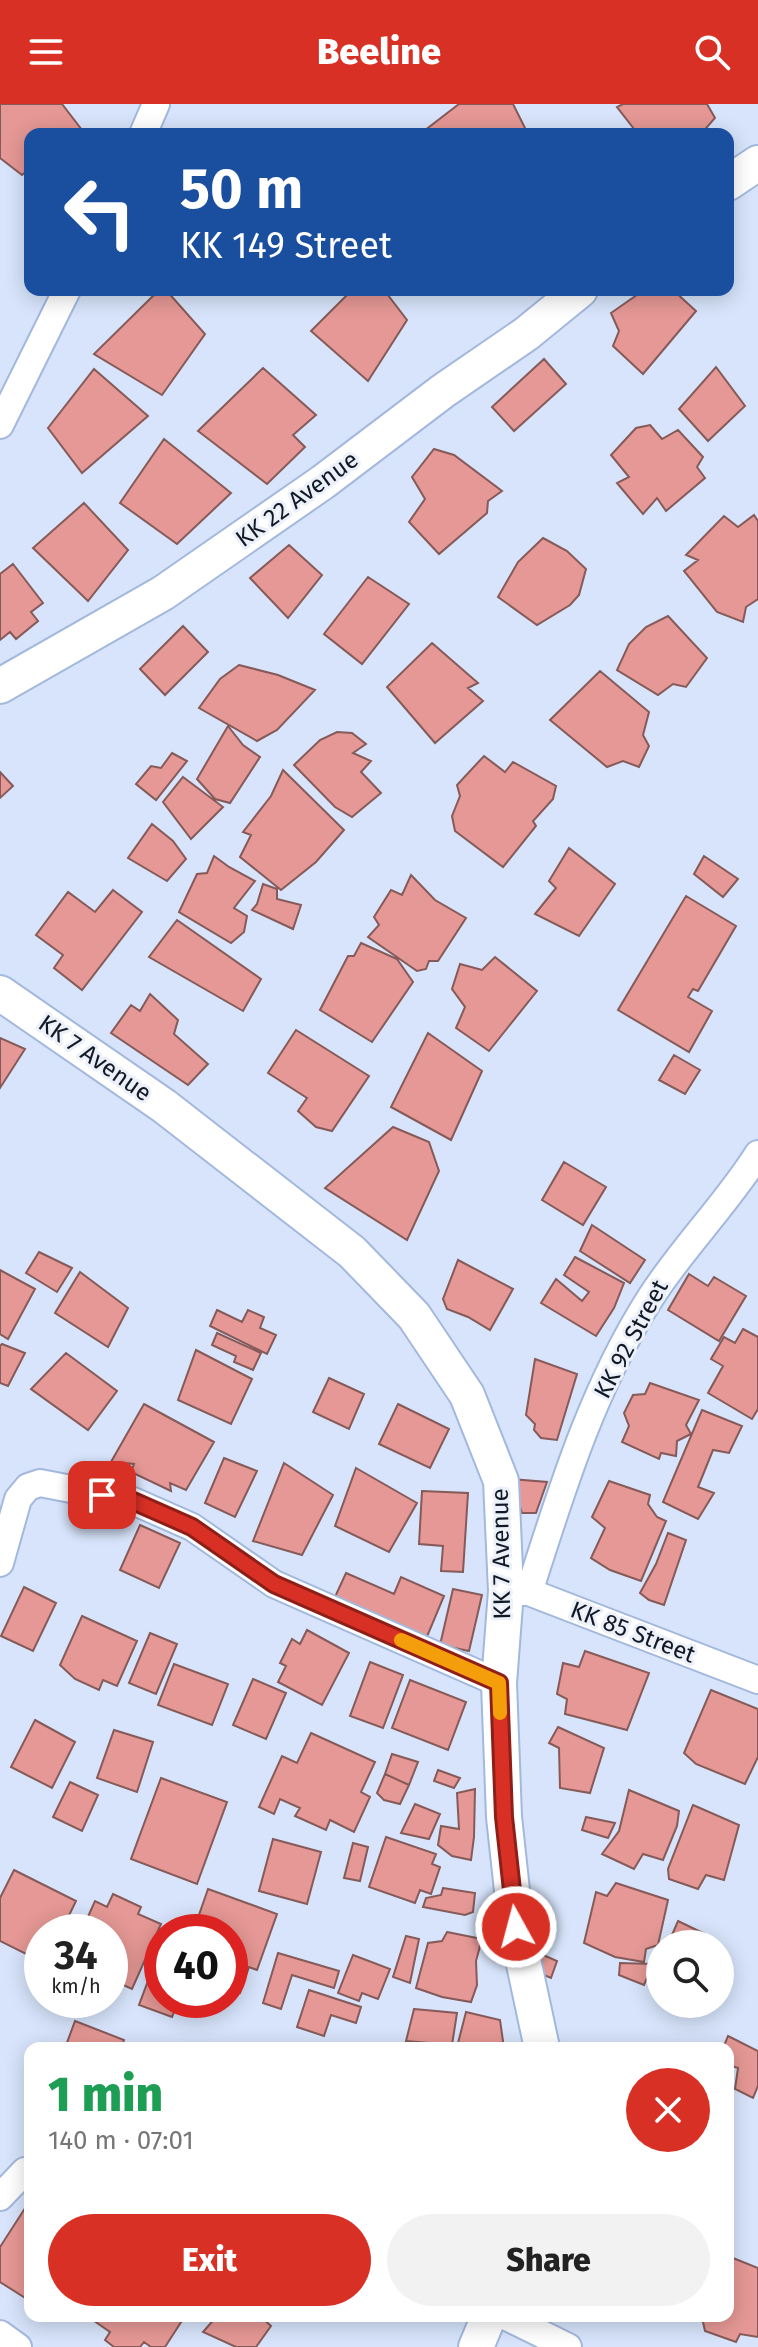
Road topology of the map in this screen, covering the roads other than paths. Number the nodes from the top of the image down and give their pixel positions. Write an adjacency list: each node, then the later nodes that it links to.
1 (156, 104): 2 (street)
2 (146, 128)
3 (758, 163): 4 (street)
4 (734, 179)
5 (64, 296): 7 (street)
6 (573, 296): 8 (street, KK 22 Avenue)
7 (0, 425)
8 (0, 686)
9 (0, 993): 12 (street, KK 7 Avenue)
10 (758, 1154): 12 (street, KK 92 Street)
11 (0, 1563): 14 (street)
12 (518, 1592): 13 (street, KK 85 Street); 14 (street, KK 7 Avenue)
13 (758, 1680)
14 (499, 1683): 15 (street, KK 7 Avenue)
15 (541, 2042)
16 (24, 2172): 17 (street)
17 (0, 2197)
18 (486, 2322): 22 (street)
19 (517, 2322): 23 (street)
20 (0, 2334): 21 (street)
21 (18, 2347)
22 (476, 2347)
23 (568, 2347)

